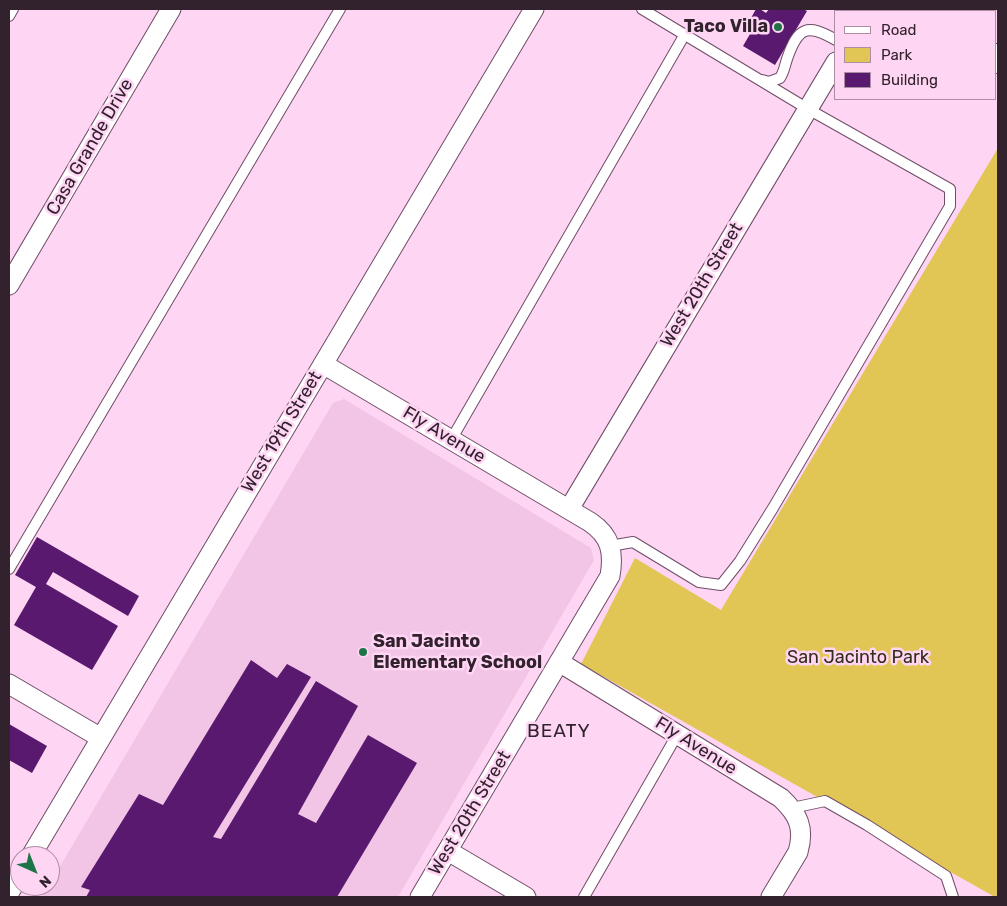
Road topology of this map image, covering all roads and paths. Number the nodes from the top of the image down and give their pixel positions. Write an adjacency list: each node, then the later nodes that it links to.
1 (13, 9): 6 (lane)
2 (171, 9): 12 (street, Casa Grande Drive)
3 (340, 9): 17 (lane)
4 (534, 9): 13 (street, West 19th Street)
5 (642, 9): 7 (lane)
6 (9, 16)
7 (685, 34): 10 (lane); 14 (lane)
8 (834, 39): 10 (lane)
9 (834, 65): 11 (street, West 20th Street)
10 (759, 79): 11 (lane)
11 (808, 109): 15 (street, West 20th Street); 16 (lane)
12 (9, 286)
13 (323, 364): 14 (street, Fly Avenue); 21 (street, West 19th Street)
14 (451, 440): 15 (street, Fly Avenue)
15 (569, 509): 16 (street, Fly Avenue)
16 (610, 546): 18 (street, West 20th Street)
17 (9, 569)
18 (560, 662): 20 (street, Fly Avenue); 24 (street, West 20th Street)
19 (9, 684): 21 (street)
20 (677, 734): 22 (street, Fly Avenue); 27 (lane)
21 (101, 738): 23 (street, West 19th Street)
22 (792, 808): 28 (street); 29 (lane)
23 (37, 846)
24 (448, 851): 25 (street, West 20th Street); 26 (street)
25 (420, 897)
26 (526, 897)
27 (584, 897)
28 (771, 897)
29 (953, 897)

